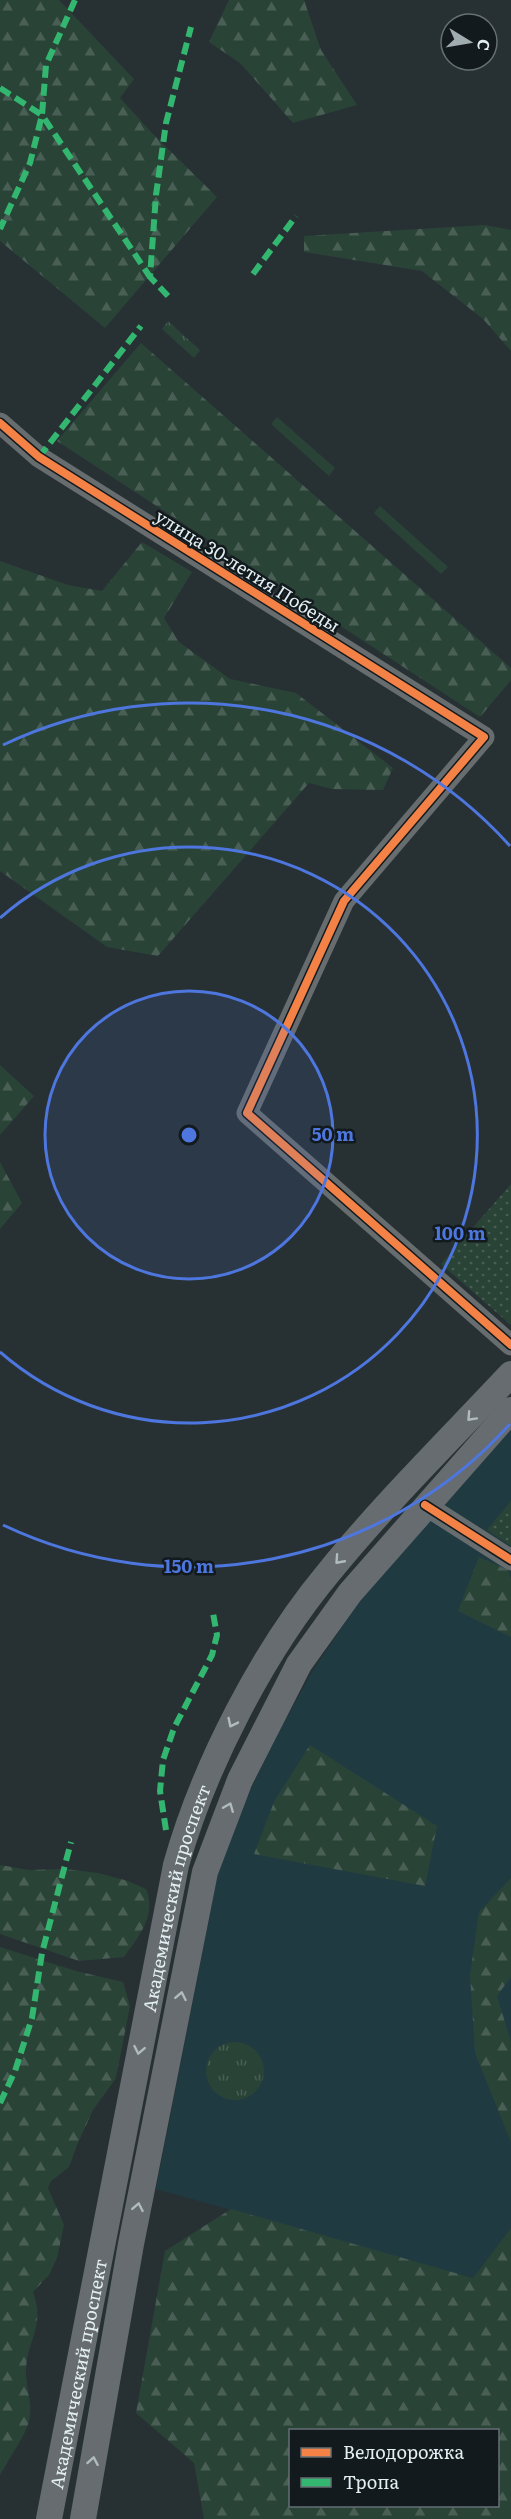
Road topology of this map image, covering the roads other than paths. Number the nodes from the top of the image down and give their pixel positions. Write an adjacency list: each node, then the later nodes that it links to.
1 (0, 423): 2 (street, улица 30-летия Победы)
2 (511, 1345)
3 (511, 1374): 7 (main road, Академический проспект, one-way to 7)
4 (511, 1410): 5 (main road, Академический проспект)
5 (425, 1505): 6 (street); 8 (main road, Академический проспект, one-way to 5)
6 (511, 1560)
7 (176, 1865): 8 (main road); 9 (main road, Академический проспект, one-way to 9)
8 (206, 1872): 10 (main road, Академический проспект, one-way to 8)
9 (102, 2238): 10 (main road); 11 (main road, Академический проспект)
10 (130, 2244): 12 (main road, Академический проспект, one-way to 10)
11 (49, 2519)
12 (83, 2519)

